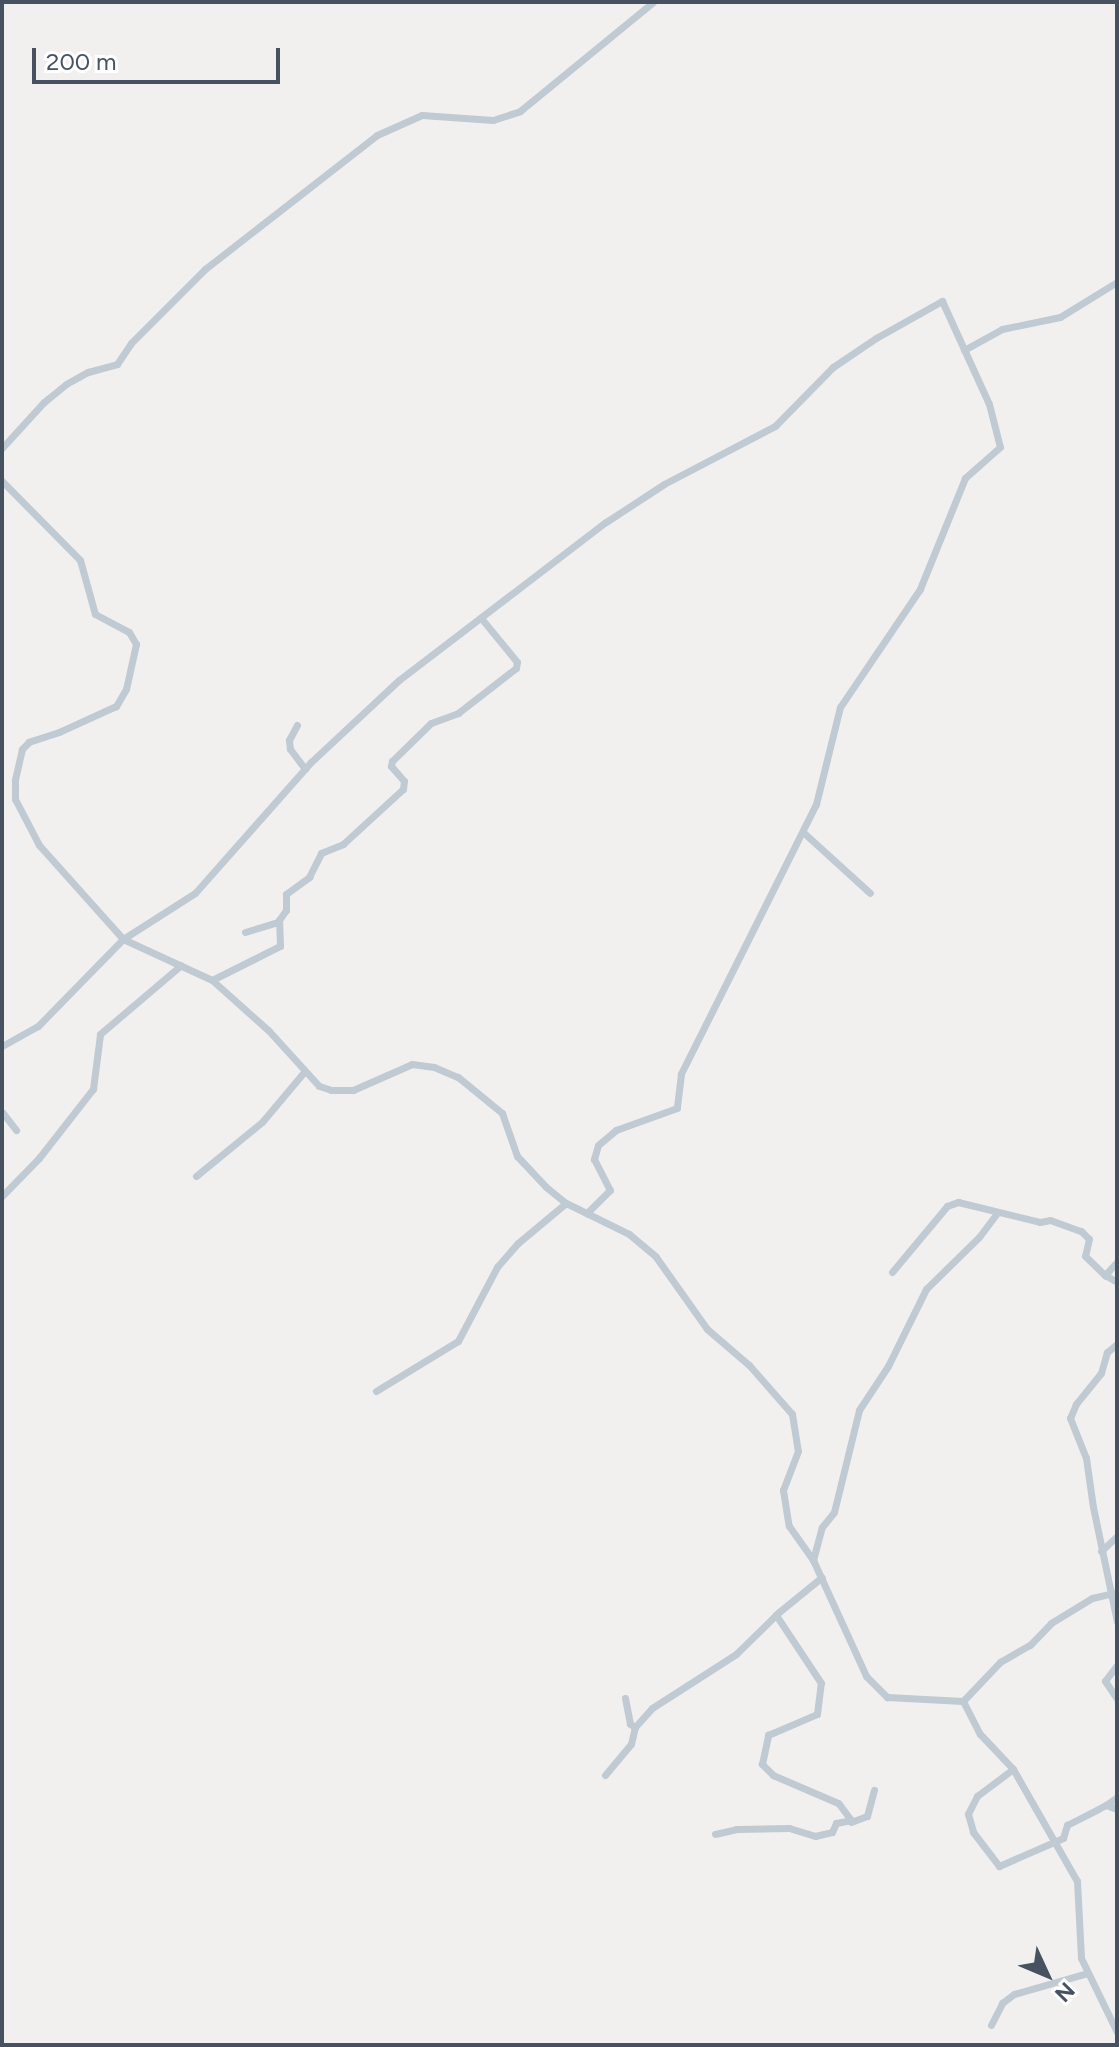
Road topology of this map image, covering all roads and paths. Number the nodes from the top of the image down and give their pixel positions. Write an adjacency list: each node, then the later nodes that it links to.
1 (653, 2): 4 (street)
2 (1117, 282): 3 (street)
3 (964, 350): 6 (street); 9 (street)
4 (2, 448)
5 (2, 481): 13 (street)
6 (481, 618): 8 (street); 11 (street)
7 (297, 725): 8 (street)
8 (305, 769): 13 (street)
9 (804, 833): 10 (street); 24 (street)
10 (870, 893)
11 (278, 922): 12 (street); 15 (street)
12 (245, 932)
13 (123, 939): 14 (street); 16 (street)
14 (181, 965): 15 (street); 21 (street)
15 (212, 980): 17 (street)
16 (2, 1046)
17 (304, 1072): 20 (street); 22 (street)
18 (2, 1112): 19 (street)
19 (16, 1130)
20 (196, 1176)
21 (2, 1196)
22 (566, 1203): 24 (street); 30 (street)
23 (998, 1212): 26 (street); 27 (street); 33 (street)
24 (587, 1213): 33 (street)
25 (1117, 1262): 27 (street)
26 (892, 1272)
27 (1105, 1275): 28 (street)
28 (1117, 1282)
29 (1117, 1344): 32 (street)
30 (376, 1391)
31 (1117, 1536): 32 (street)
32 (1101, 1551): 35 (street)
33 (813, 1560): 34 (street)
34 (822, 1577): 36 (street); 41 (street)
35 (1113, 1592): 37 (street); 41 (street)
36 (776, 1615): 42 (street); 49 (street)
37 (1117, 1622)
38 (1117, 1665): 40 (street)
39 (625, 1698): 42 (street)
40 (1117, 1699)
41 (963, 1701): 43 (street)
42 (635, 1727): 44 (street)
43 (1013, 1769): 51 (street); 51 (street)
44 (605, 1775)
45 (874, 1790): 49 (street)
46 (1117, 1797): 47 (street)
47 (1106, 1805): 48 (street); 51 (street)
48 (1117, 1809)
49 (851, 1822): 50 (street)
50 (715, 1834)
51 (1055, 1841): 52 (street)
52 (1087, 1973): 53 (street); 54 (street)
53 (991, 2025)
54 (1117, 2032)

